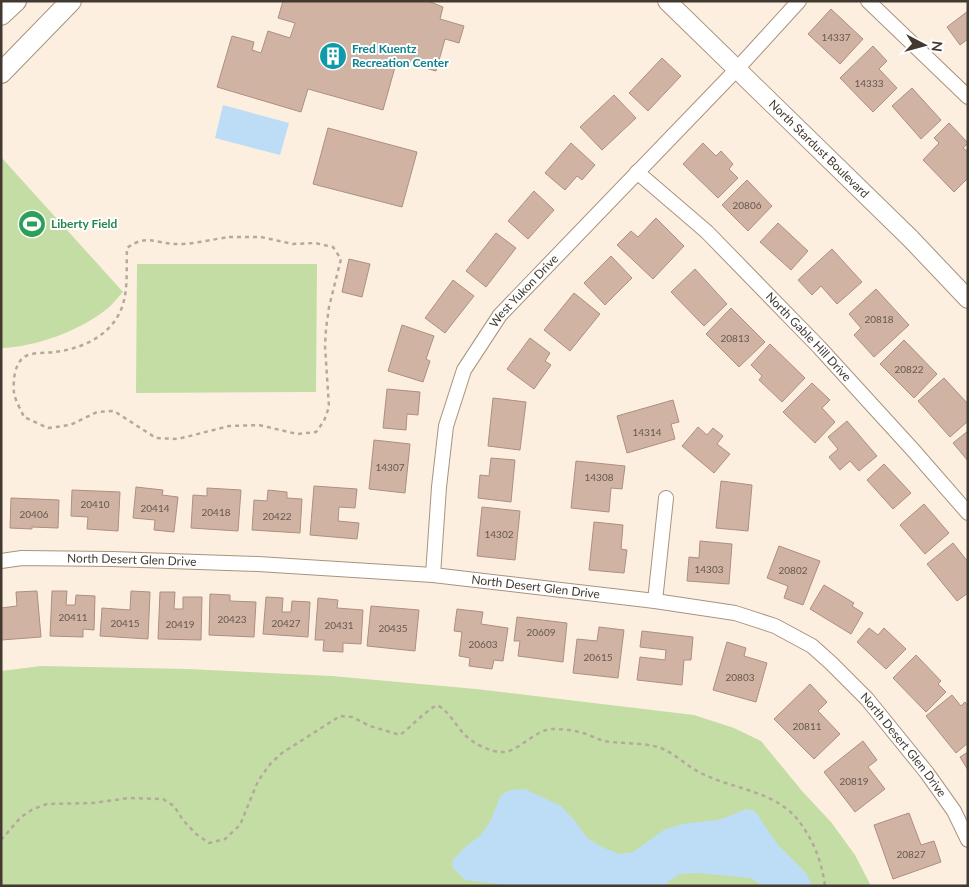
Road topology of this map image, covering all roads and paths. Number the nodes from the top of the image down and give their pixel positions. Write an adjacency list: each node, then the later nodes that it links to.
1 (16, 1): 6 (main road)
2 (71, 1): 8 (main road)
3 (668, 1): 7 (street, North Stardust Boulevard)
4 (799, 1): 7 (street, West Yukon Drive)
5 (868, 1): 9 (street)
6 (1, 15)
7 (737, 69): 10 (street, West Yukon Drive); 11 (street, North Stardust Boulevard)
8 (1, 73)
9 (968, 97)
10 (636, 172): 14 (street, North Gable Hill Drive); 16 (street, West Yukon Drive)
11 (968, 299)
12 (326, 329): 12 (path)
13 (666, 498): 17 (street)
14 (968, 513)
15 (1, 561): 16 (street, North Desert Glen Drive)
16 (433, 575): 17 (street, North Desert Glen Drive)
17 (655, 601): 19 (street, North Desert Glen Drive)
18 (1, 840): 20 (path)
19 (968, 840)
20 (825, 886)

